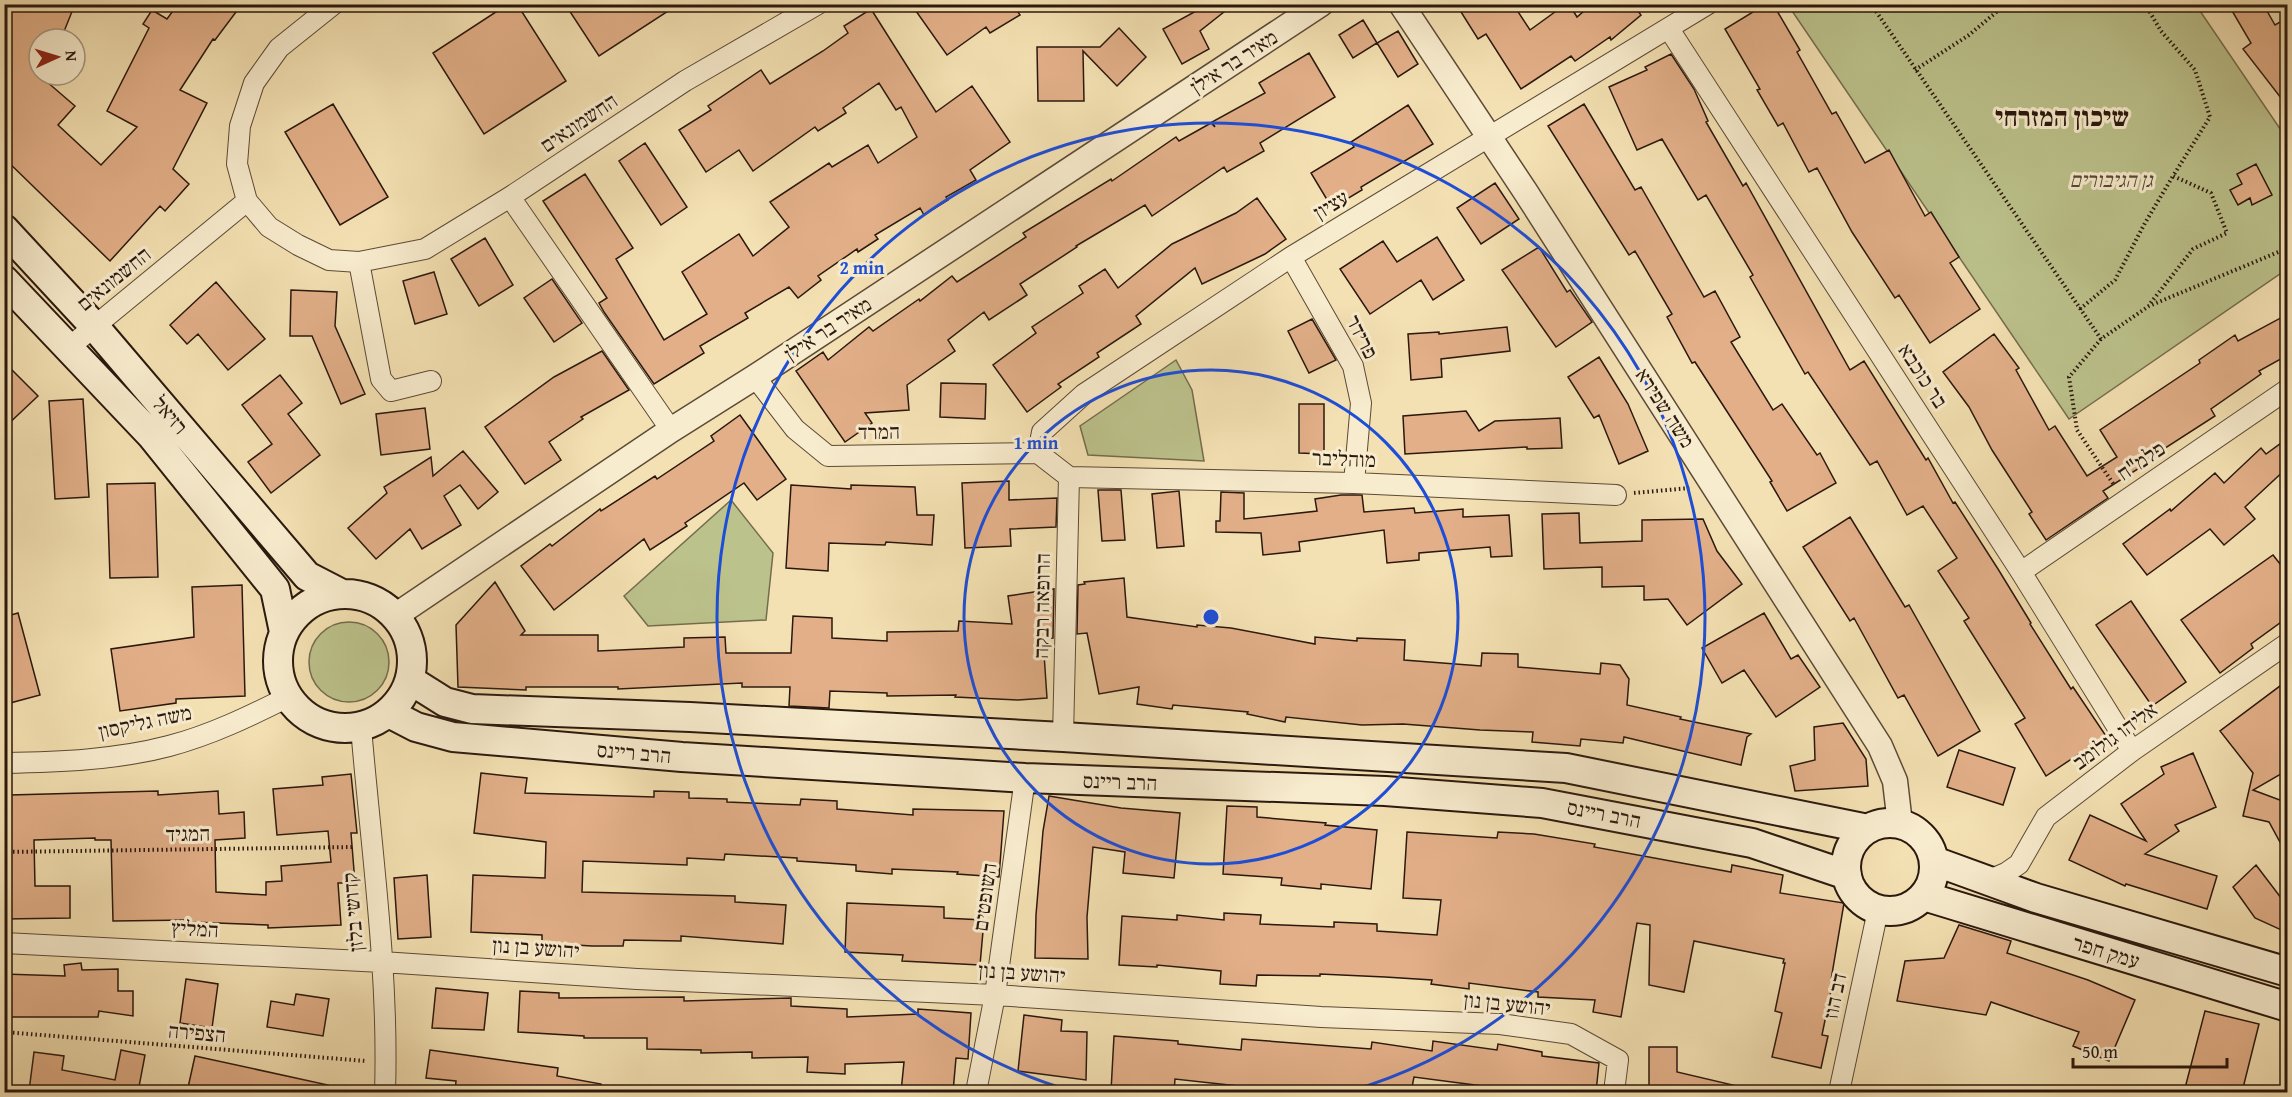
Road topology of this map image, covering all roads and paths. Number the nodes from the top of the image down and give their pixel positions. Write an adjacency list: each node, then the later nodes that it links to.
1 (334, 4): 14 (street, החשמונאים)
2 (818, 4): 13 (street, החשמונאים)
3 (1321, 4): 25 (street, מאיר בר אילן)
4 (1401, 4): 11 (street, משה שפירא)
5 (1708, 4): 9 (street, עציון)
6 (1871, 4): 10 (path)
7 (2006, 4): 10 (path)
8 (2145, 4): 12 (path)
9 (1669, 29): 11 (street, עציון); 35 (street, בר כוכבא)
10 (1915, 70): 21 (path)
11 (1488, 137): 17 (street, עציון); 32 (street, משה שפירא)
12 (2173, 176): 20 (path); 21 (path)
13 (510, 197): 18 (street, החשמונאים); 28 (street)
14 (247, 201): 18 (street, החשמונאים); 22 (street, החשמונאים)
15 (4, 229): 22 (main road, רזיאל)
16 (2288, 248): 20 (path)
17 (1291, 257): 29 (street, עציון); 31 (street, פרידר)
18 (359, 262): 26 (street)
19 (4, 280): 24 (main road, רזיאל)
20 (2149, 306): 23 (path)
21 (2080, 309): 23 (path)
22 (94, 326): 24 (street, החשמונאים); 36 (main road, רזיאל)
23 (2101, 339): 34 (path)
24 (67, 349): 38 (main road, רזיאל)
25 (755, 377): 28 (street, מאיר בר אילן); 29 (street, המרד)
26 (432, 381)
27 (2288, 390): 34 (street, פלמ"ח)
28 (671, 430): 37 (street, מאיר בר אילן)
29 (1038, 453): 30 (street)
30 (1069, 477): 31 (street, מוהליבר); 44 (street, הרופאה רבקה)
31 (1354, 483): 33 (street, מוהליבר)
32 (1714, 485): 33 (path); 48 (street, משה שפירא)
33 (1616, 495)
34 (2125, 501): 35 (street, פלמ"ח)
35 (2021, 573): 45 (street, בר כוכבא)
36 (340, 593): 37 (main road); 38 (main road)
37 (395, 616): 40 (main road)
38 (284, 632): 41 (main road)
39 (2288, 643): 45 (street, אליהו גולומב)
40 (410, 680): 42 (main road); 44 (main road, הרב ריינס)
41 (288, 697): 43 (main road); 46 (street, משה גליקסון)
42 (389, 713): 43 (main road); 47 (main road, הרב ריינס)
43 (361, 727): 50 (street, קדושי בלזן)
44 (1063, 737): 49 (main road, הרב ריינס)
45 (2132, 751): 54 (street, אליהו גולומב)
46 (4, 764)
47 (1025, 778): 53 (main road, הרב ריינס); 60 (street, השופטים)
48 (1900, 824): 49 (main road); 52 (main road)
49 (1868, 829): 53 (main road)
50 (371, 847): 51 (path, המגיד); 58 (street, קדושי בלזן)
51 (4, 852)
52 (1934, 861): 54 (main road, עמק חפר); 55 (main road)
53 (1847, 875): 56 (main road)
54 (1987, 881): 59 (main road, עמק חפר)
55 (1924, 896): 56 (main road); 61 (main road, עמק חפר)
56 (1878, 910): 67 (street, דב הוז)
57 (4, 943): 58 (street, המליץ)
58 (382, 963): 60 (street, יהושע בן נון); 63 (street, קדושי בלזן)
59 (2288, 972)
60 (995, 994): 65 (street, השופטים); 66 (street, יהושע בן נון)
61 (2288, 1007)
62 (4, 1032): 63 (path, הצפירה)
63 (386, 1063): 64 (street, קדושי בלזן)
64 (385, 1092)
65 (976, 1092)
66 (1614, 1092)
67 (1839, 1092)

